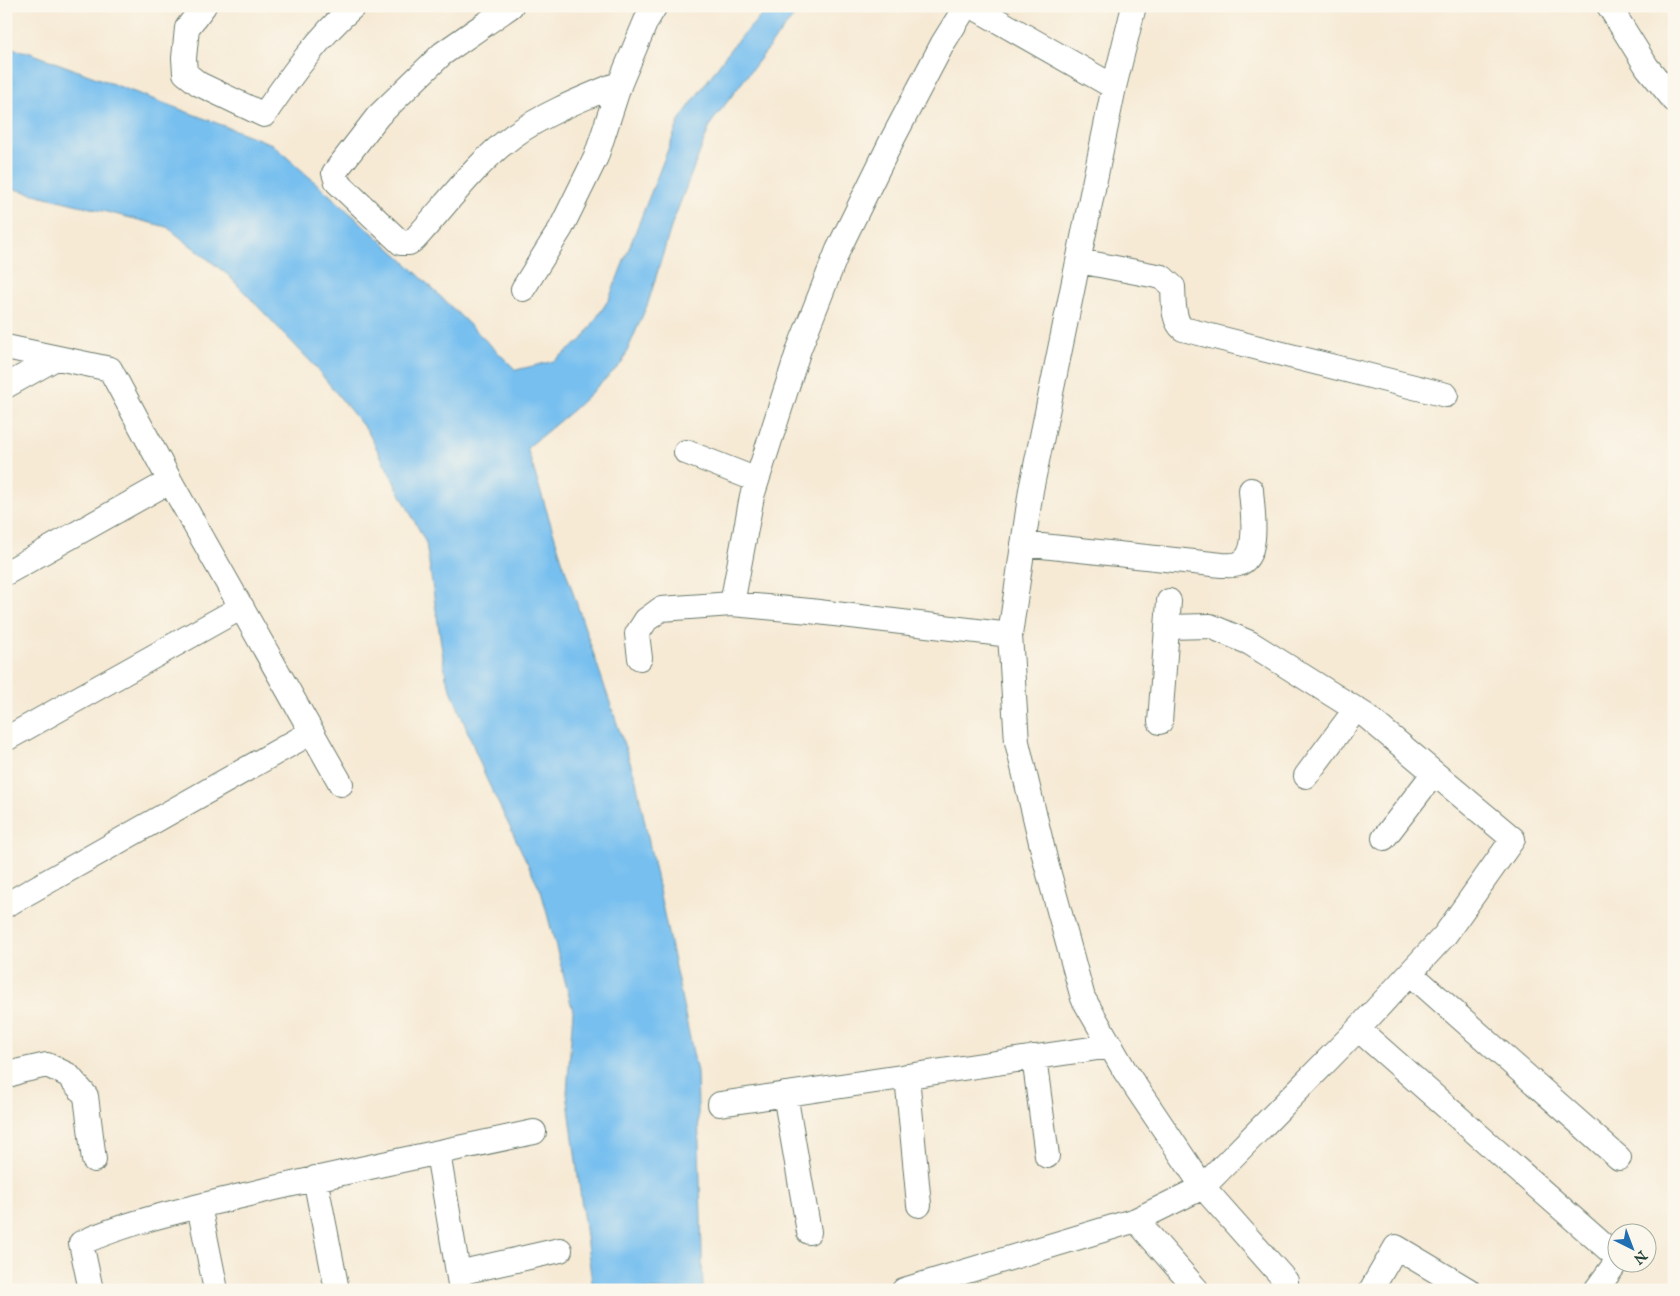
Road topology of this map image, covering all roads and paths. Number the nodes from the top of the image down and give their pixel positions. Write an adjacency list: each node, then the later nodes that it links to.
1 (204, 6): 2 (street)
2 (354, 6)
3 (511, 6): 9 (street)
4 (655, 6): 9 (street)
5 (966, 6): 19 (street)
6 (972, 6): 10 (street)
7 (1134, 6): 10 (street)
8 (1609, 6): 11 (street)
9 (620, 84): 13 (street)
10 (1114, 87): 12 (street)
11 (1674, 100)
12 (1079, 261): 17 (street); 22 (street)
13 (523, 289)
14 (6, 347): 15 (street)
15 (56, 358): 16 (street); 20 (street)
16 (6, 386)
17 (1446, 395)
18 (686, 452): 19 (street)
19 (757, 480): 25 (street)
20 (170, 481): 23 (street); 26 (street)
21 (1251, 490): 22 (street)
22 (1023, 544): 28 (street)
23 (6, 573)
24 (1168, 601): 27 (street)
25 (732, 604): 28 (street); 29 (street)
26 (242, 607): 32 (street); 33 (street)
27 (1167, 627): 30 (street); 31 (street)
28 (1010, 635): 41 (street)
29 (640, 658)
30 (1356, 709): 34 (street); 35 (street)
31 (1160, 722)
32 (312, 732): 36 (street); 38 (street)
33 (6, 739)
34 (1434, 773): 37 (street); 39 (street)
35 (1306, 776)
36 (341, 784)
37 (1384, 838)
38 (6, 906)
39 (1410, 973): 40 (street); 50 (street)
40 (1358, 1029): 53 (street); 59 (street)
41 (1111, 1046): 42 (street); 53 (street)
42 (1034, 1057): 44 (street); 49 (street)
43 (6, 1076): 51 (street)
44 (907, 1076): 45 (street); 54 (street)
45 (785, 1094): 46 (street); 57 (street)
46 (720, 1104)
47 (534, 1132): 48 (street)
48 (438, 1153): 52 (street); 61 (street)
49 (1047, 1156)
50 (1618, 1158)
51 (94, 1160)
52 (315, 1178): 55 (street); 64 (street)
53 (1202, 1187): 56 (street); 67 (street)
54 (919, 1205)
55 (199, 1206): 62 (street); 63 (street)
56 (1136, 1220): 65 (street); 66 (street)
57 (809, 1232)
58 (560, 1250): 61 (street)
59 (1608, 1250)
60 (1608, 1273): 70 (street)
61 (460, 1281)
62 (91, 1290)
63 (216, 1290)
64 (337, 1290)
65 (904, 1290)
66 (1197, 1290)
67 (1286, 1290)
68 (1371, 1290): 69 (street)
69 (1468, 1290)
70 (1596, 1290)

